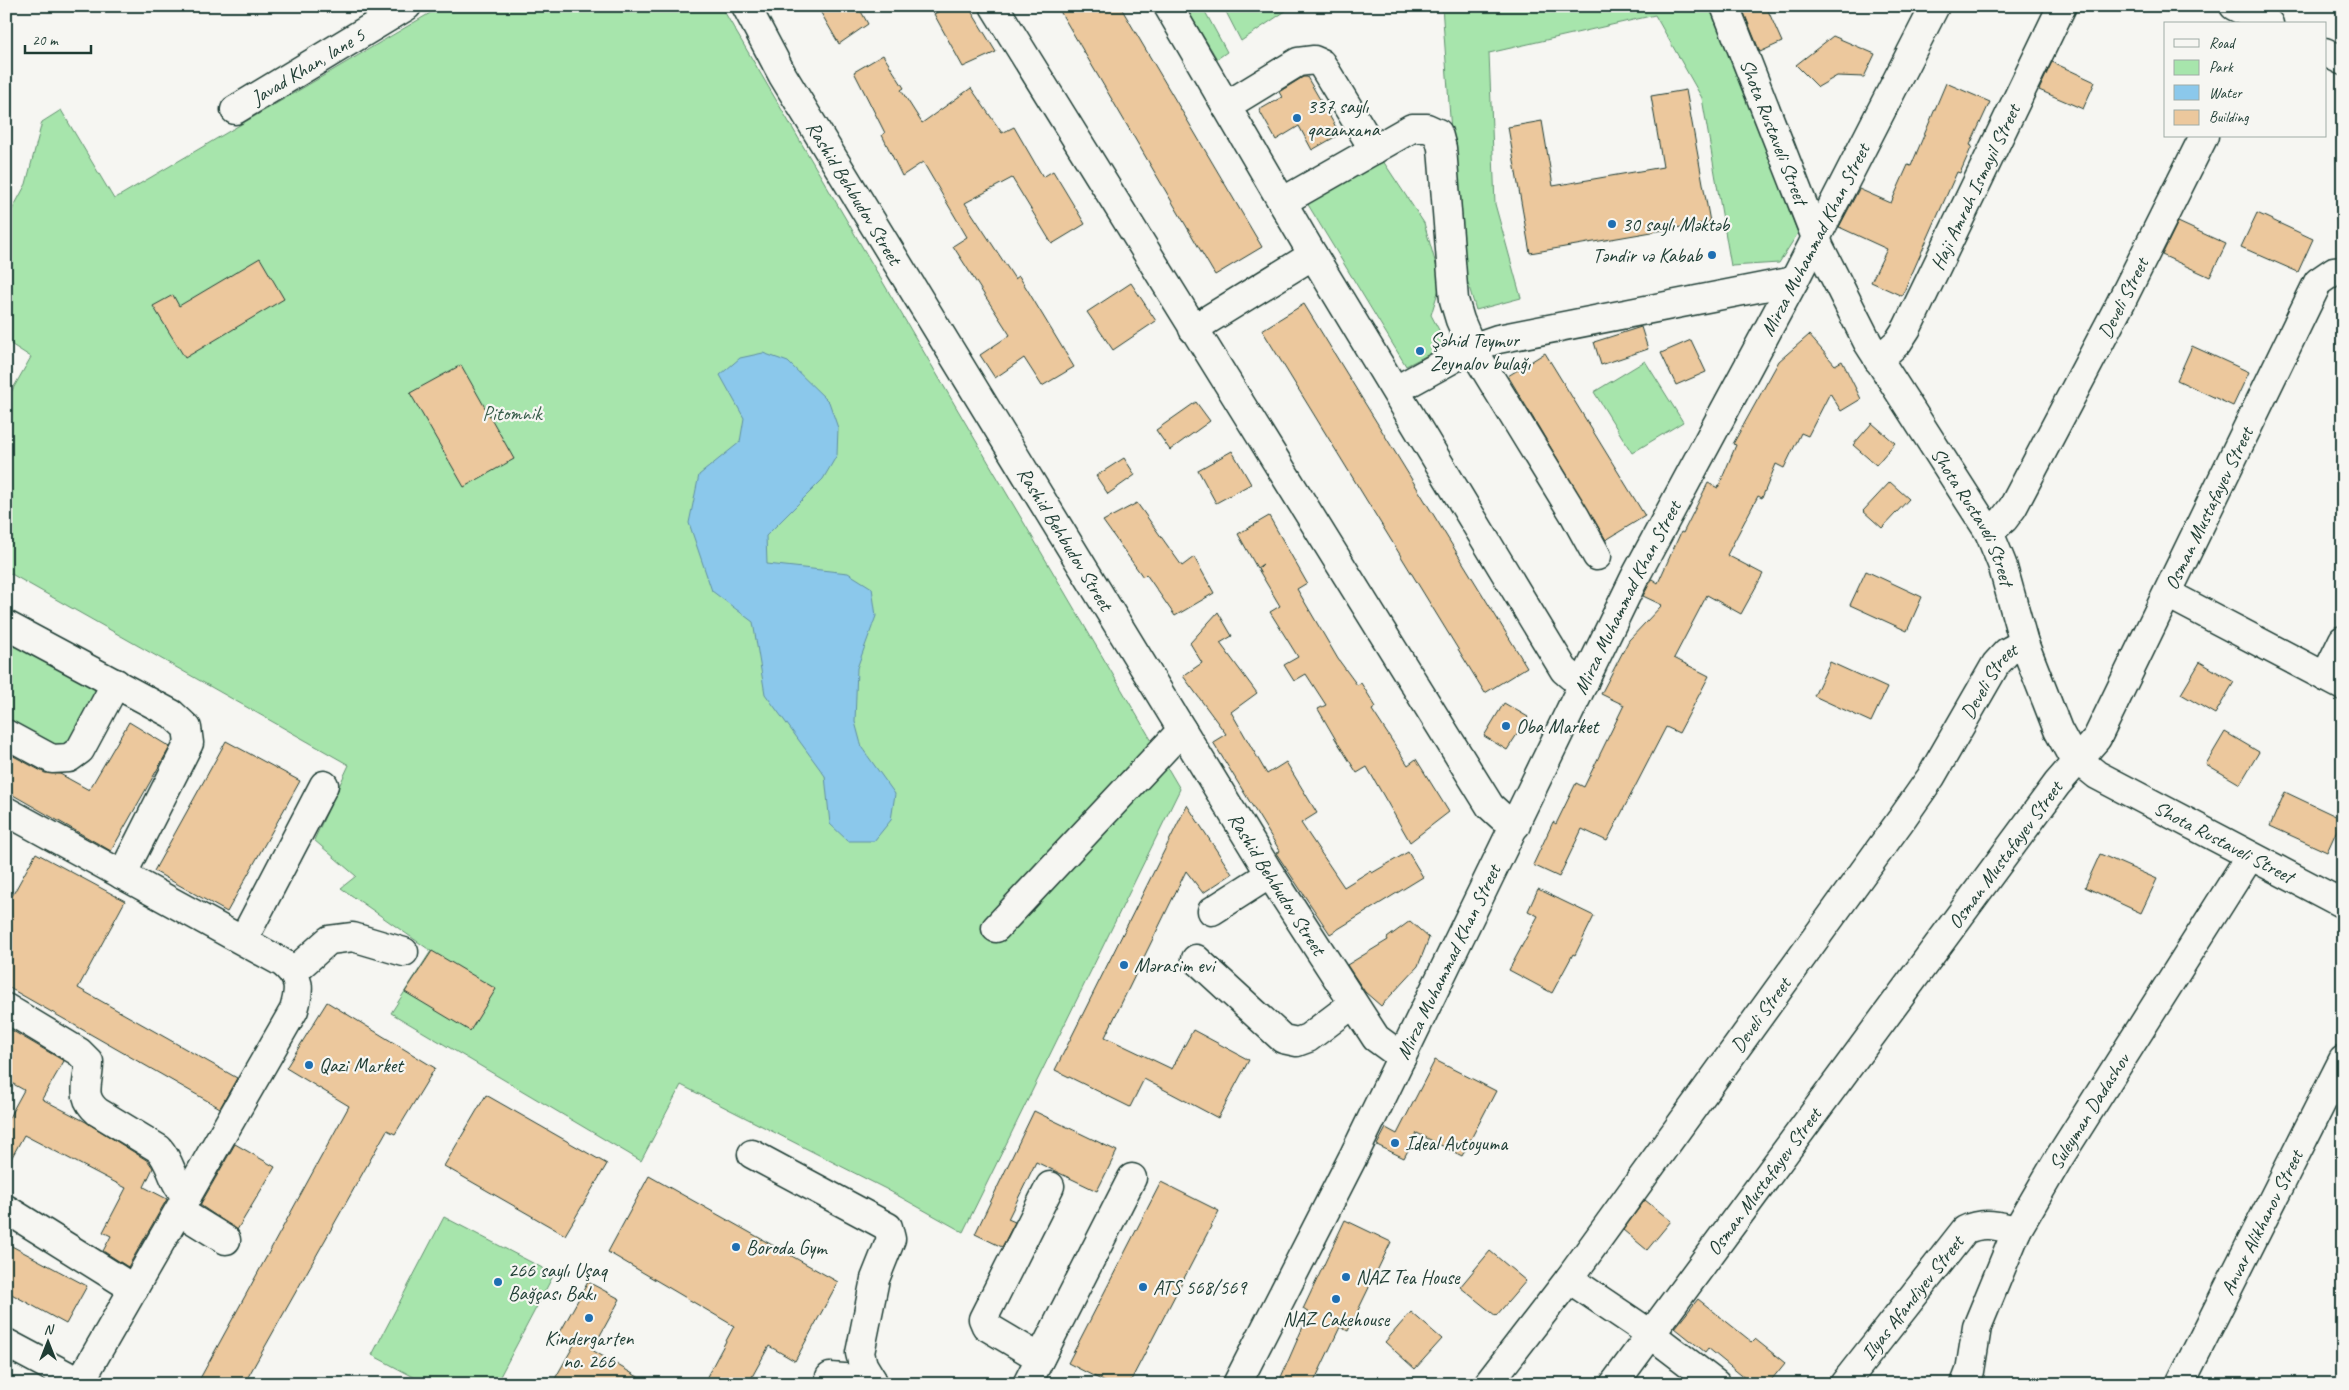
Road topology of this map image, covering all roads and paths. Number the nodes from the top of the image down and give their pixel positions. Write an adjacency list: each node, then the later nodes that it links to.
1 (407, 6): 13 (street, Javad Khan, lane 5)
2 (746, 6): 34 (street, Rashid Behbudov Street)
3 (994, 6): 21 (street)
4 (1168, 6): 12 (street)
5 (1726, 6): 17 (street, Shota Rustaveli Street)
6 (1935, 6): 17 (street, Mirza Muhammad Khan Street)
7 (2062, 6): 23 (street, Haji Amrah Ismayil Street)
8 (2234, 6): 9 (street)
9 (2266, 18)
10 (2326, 52): 11 (street)
11 (2343, 61)
12 (1226, 106): 15 (street); 16 (street)
13 (234, 110)
14 (2203, 138): 25 (street, Develi Street)
15 (1374, 150): 16 (street); 22 (street)
16 (1282, 202): 18 (street)
17 (1816, 239): 20 (street, Mirza Muhammad Khan Street); 23 (street, Shota Rustaveli Street)
18 (1313, 255): 21 (street); 24 (street)
19 (2343, 270): 27 (street, Osman Mustafayev Street)
20 (1794, 281): 22 (street); 33 (street, Mirza Muhammad Khan Street)
21 (1193, 329): 39 (street)
22 (1472, 348): 24 (street); 26 (street)
23 (1878, 360): 25 (street, Shota Rustaveli Street)
24 (1396, 390): 33 (street)
25 (1989, 532): 30 (street, Shota Rustaveli Street)
26 (1598, 556)
27 (2168, 594): 31 (street); 36 (street, Osman Mustafayev Street)
28 (6, 625): 32 (street)
29 (2343, 640): 31 (street)
30 (2024, 643): 36 (street, Shota Rustaveli Street); 61 (street, Develi Street)
31 (2334, 681)
32 (116, 683): 35 (street); 42 (street)
33 (1584, 683): 39 (street, Mirza Muhammad Khan Street)
34 (1182, 730): 41 (street, Rashid Behbudov Street); 45 (street)
35 (6, 734)
36 (2078, 762): 40 (street, Shota Rustaveli Street); 63 (street, Osman Mustafayev Street)
37 (324, 785): 46 (street)
38 (6, 811): 42 (street)
39 (1516, 825): 52 (street, Mirza Muhammad Khan Street)
40 (2250, 856): 43 (street, Shota Rustaveli Street); 59 (street, Suleyman Dadashov)
41 (1270, 874): 44 (street); 50 (street, Rashid Behbudov Street)
42 (122, 875): 46 (street)
43 (2343, 904)
44 (1212, 911)
45 (996, 928)
46 (243, 940): 49 (street)
47 (404, 952): 49 (street)
48 (1196, 959): 50 (street)
49 (293, 972): 57 (street)
50 (1353, 1004): 52 (street, Rashid Behbudov Street)
51 (6, 1008): 57 (street)
52 (1402, 1057): 69 (street, Mirza Muhammad Khan Street)
53 (2343, 1060): 75 (street, Anvar Alikhanov Street)
54 (752, 1154): 66 (street)
55 (1132, 1178): 65 (street)
56 (1050, 1186): 65 (street)
57 (183, 1204): 60 (street); 62 (street)
58 (6, 1209): 62 (street)
59 (2017, 1230): 73 (street, Ilyas Afandiyev Street); 74 (street, Suleyman Dadashov)
60 (226, 1240)
61 (1569, 1279): 63 (street); 70 (street, Develi Street)
62 (134, 1290): 67 (street)
63 (1652, 1335): 71 (street, Osman Mustafayev Street); 72 (street)
64 (6, 1343): 67 (street)
65 (1040, 1358): 68 (street)
66 (830, 1377)
67 (82, 1383)
68 (1027, 1384)
69 (1237, 1384)
70 (1488, 1384)
71 (1614, 1384)
72 (1716, 1384)
73 (1844, 1384)
74 (1965, 1384)
75 (2180, 1384)

